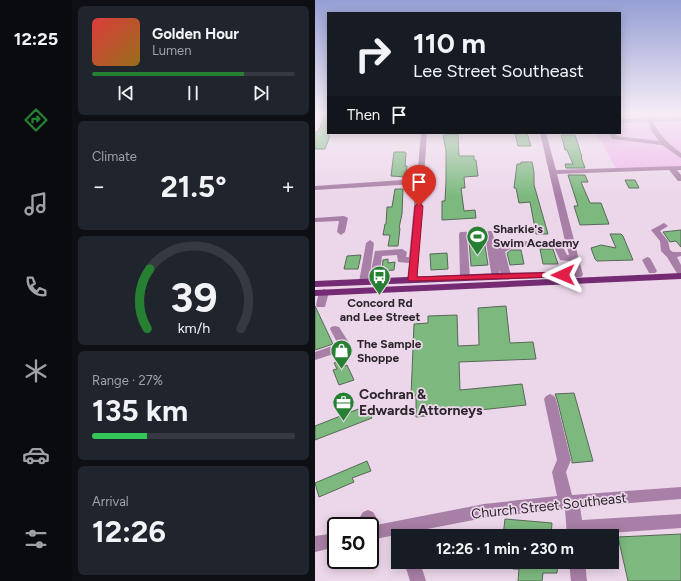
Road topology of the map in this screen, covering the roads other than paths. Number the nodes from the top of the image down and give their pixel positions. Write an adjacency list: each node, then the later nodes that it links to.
1 (423, 141): 12 (street)
2 (545, 141): 9 (street)
3 (645, 141): 4 (street)
4 (664, 143): 5 (street)
5 (681, 156)
6 (671, 168): 7 (street); 8 (street); 11 (street)
7 (681, 168)
8 (634, 170): 9 (street); 10 (street)
9 (553, 172): 19 (street)
10 (640, 177)
11 (681, 179)
12 (421, 181): 13 (street); 21 (street)
13 (315, 188)
14 (315, 220): 16 (street)
15 (664, 226): 24 (street)
16 (341, 232)
17 (371, 243): 30 (street)
18 (558, 244): 19 (street); 20 (street); 27 (street)
19 (570, 244): 20 (street)
20 (573, 258): 25 (street)
21 (414, 260): 29 (street); 30 (street)
22 (647, 260): 23 (street)
23 (652, 272): 24 (main road); 25 (main road)
24 (681, 272): 32 (main road)
25 (578, 274): 27 (main road)
26 (495, 276): 27 (main road); 28 (main road); 28 (street)
27 (505, 276)
28 (465, 277): 29 (main road)
29 (412, 280): 30 (main road)
30 (369, 282): 31 (main road)
31 (315, 284)
32 (319, 292): 33 (street)
33 (321, 305)
34 (335, 329): 35 (street)
35 (315, 356)
36 (550, 399): 38 (street)
37 (681, 493): 38 (street, Church Street Southeast)
38 (568, 501): 40 (street, Church Street Southeast); 41 (street)
39 (681, 521): 42 (street)
40 (409, 529)
41 (573, 529)
42 (603, 529)
43 (379, 532): 44 (street, Church Street Southeast)
44 (391, 532)
45 (327, 542): 46 (street)
46 (315, 544)
47 (414, 569): 49 (street)
48 (578, 569): 50 (street)
49 (418, 581)
50 (579, 581)

